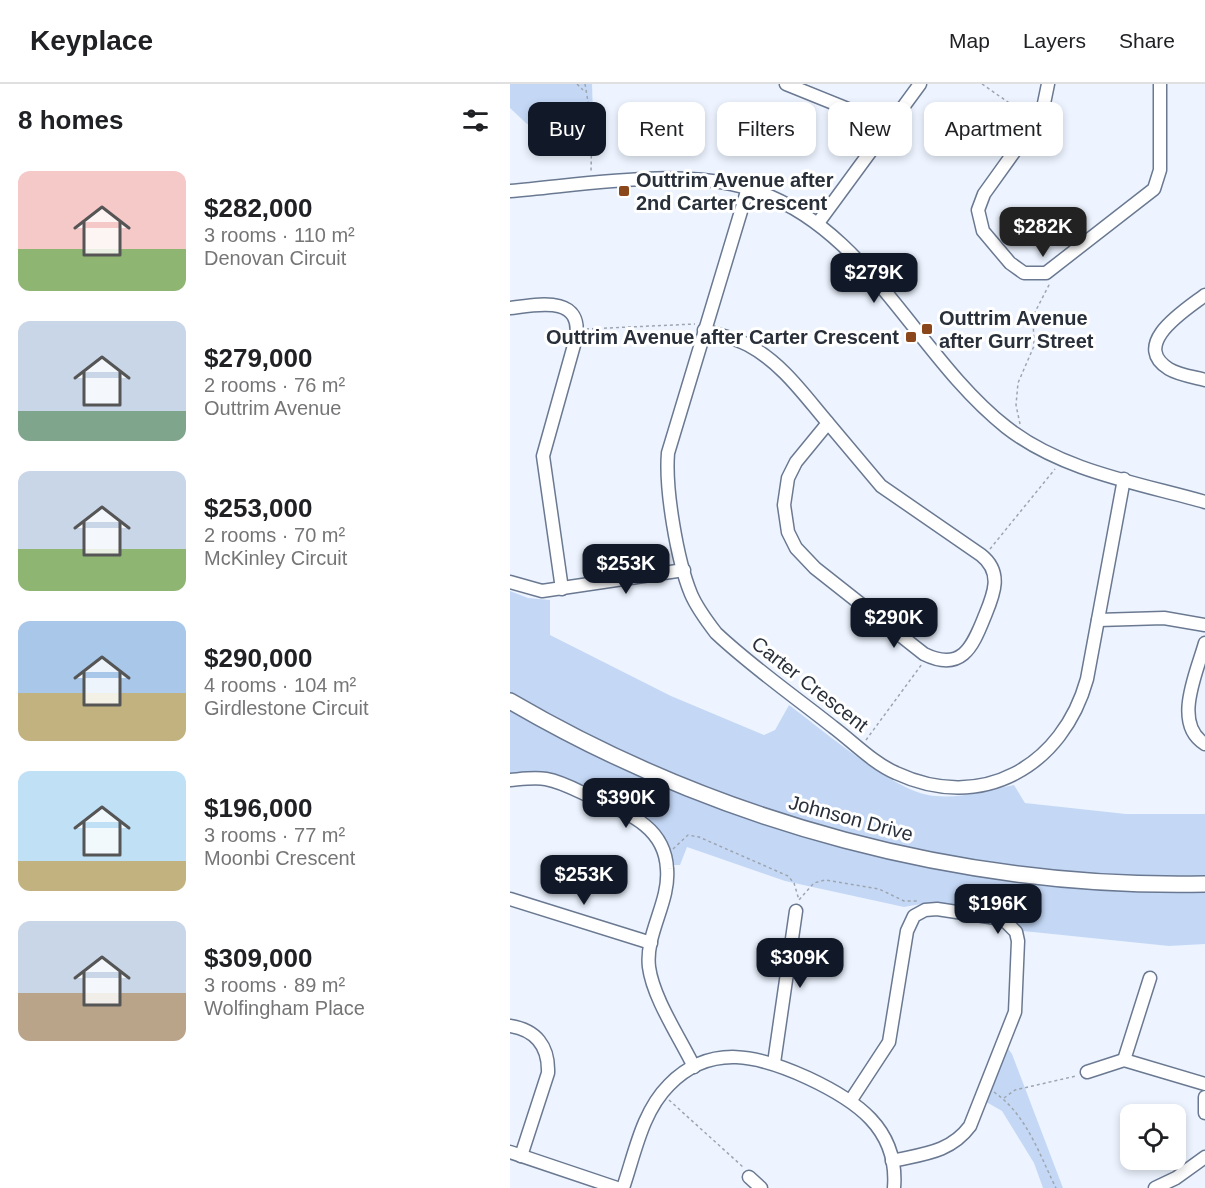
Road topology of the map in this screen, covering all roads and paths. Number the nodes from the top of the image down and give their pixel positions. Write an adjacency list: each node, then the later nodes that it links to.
1 (577, 84): 8 (path)
2 (585, 84): 8 (path)
3 (788, 84): 9 (street)
4 (920, 84): 10 (street)
5 (982, 84): 11 (path)
6 (1047, 84): 12 (street)
7 (1160, 84): 19 (street)
8 (585, 91): 15 (path)
9 (832, 102)
10 (907, 102)
11 (1007, 102)
12 (1045, 102)
13 (868, 156): 18 (street)
14 (1012, 156): 19 (street)
15 (591, 176)
16 (748, 189): 17 (street); 18 (street); 22 (street, Carter Crescent)
17 (510, 191)
18 (818, 224): 28 (street)
19 (1050, 271): 25 (path)
20 (1205, 295): 24 (street)
21 (510, 308): 33 (street)
22 (705, 327): 23 (path); 26 (street); 31 (street, Carter Crescent)
23 (588, 329)
24 (1205, 380)
25 (1013, 422)
26 (828, 423): 30 (street); 37 (street)
27 (1057, 467): 30 (path)
28 (1124, 479): 29 (street); 34 (street, Carter Crescent)
29 (1205, 502)
30 (984, 557): 37 (street)
31 (684, 570): 33 (street); 40 (street, Carter Crescent)
32 (510, 582): 33 (street)
33 (562, 590)
34 (1098, 620): 35 (street); 40 (street, Carter Crescent)
35 (1205, 625)
36 (1205, 643): 39 (street)
37 (929, 656): 40 (path)
38 (510, 701): 43 (main road, Johnson Drive)
39 (1205, 744)
40 (860, 748)
41 (510, 780): 47 (street)
42 (673, 852): 45 (path)
43 (1205, 884)
44 (510, 899): 47 (street)
45 (918, 901)
46 (796, 911): 51 (street)
47 (651, 943): 52 (street)
48 (1150, 978): 50 (street)
49 (510, 1026): 61 (street)
50 (1124, 1060): 53 (street); 54 (street)
51 (774, 1063): 52 (street); 59 (street)
52 (694, 1067): 56 (street)
53 (1087, 1072): 58 (path)
54 (1205, 1084)
55 (986, 1088): 58 (path); 59 (street); 63 (street)
56 (661, 1094): 64 (path); 66 (street)
57 (1205, 1097): 60 (street)
58 (1003, 1099): 69 (path)
59 (851, 1100): 63 (street)
60 (1205, 1113)
61 (516, 1154): 65 (street)
62 (1205, 1157): 70 (street)
63 (892, 1161): 68 (street)
64 (749, 1177): 67 (street)
65 (617, 1188)
66 (623, 1188)
67 (761, 1188)
68 (894, 1188)
69 (1056, 1188)
70 (1155, 1188)

